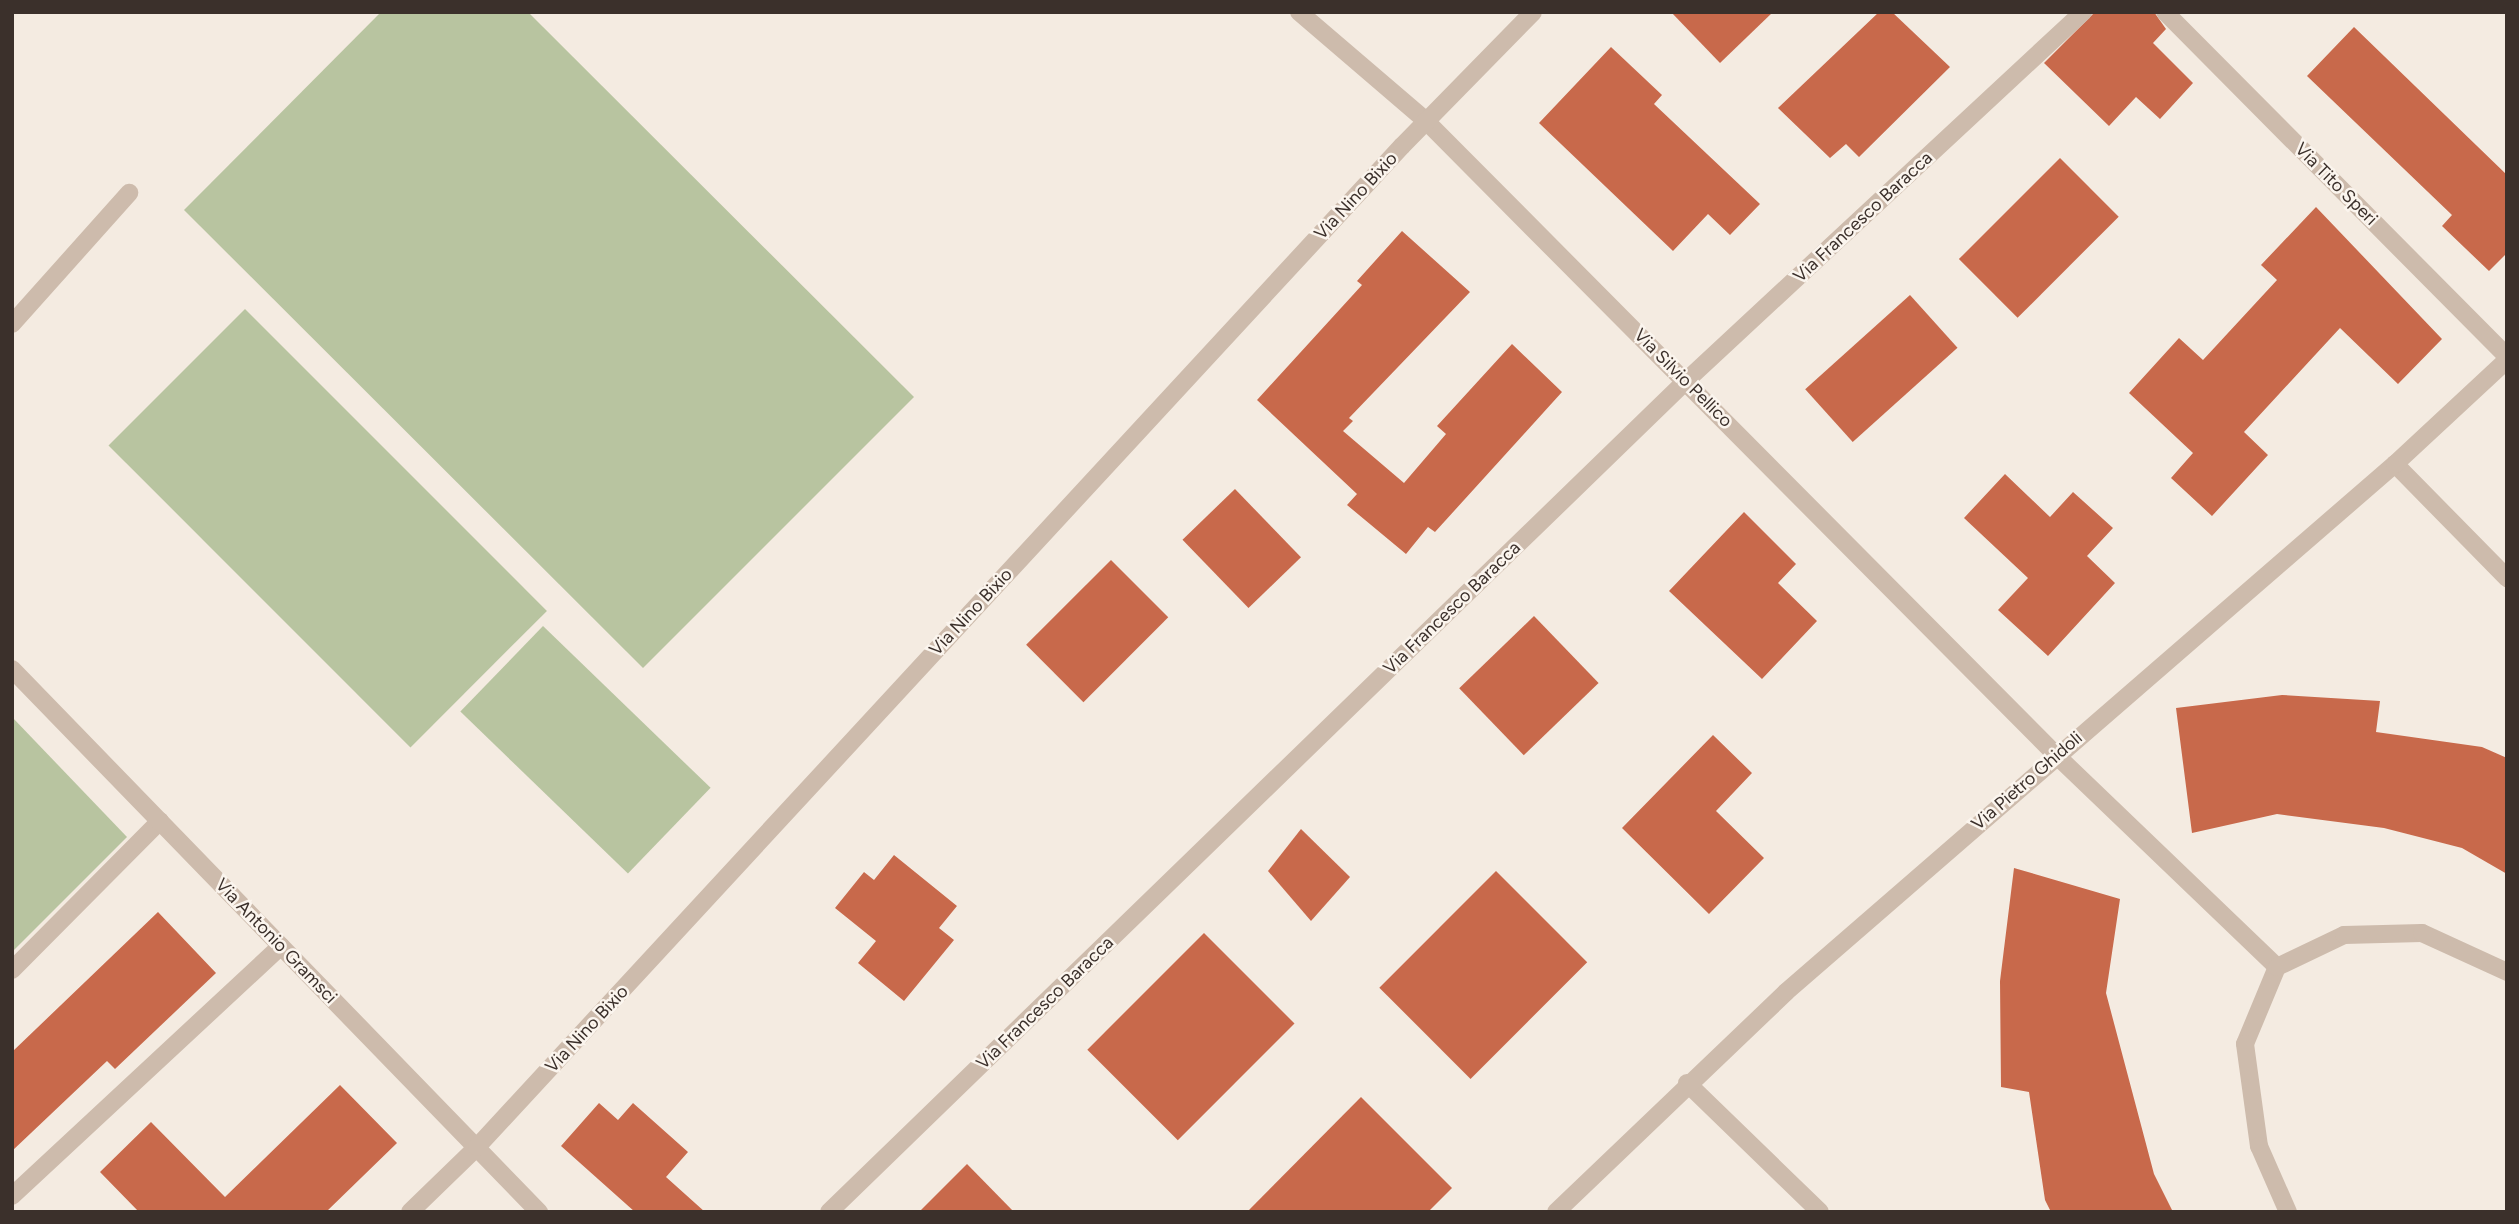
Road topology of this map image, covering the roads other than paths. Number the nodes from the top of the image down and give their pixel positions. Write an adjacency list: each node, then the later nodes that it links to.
1 (1299, 12): 5 (street, Via Silvio Pellico)
2 (1532, 12): 5 (street, Via Nino Bixio)
3 (2083, 12): 9 (street, Via Francesco Baracca)
4 (2165, 12): 8 (street, Via Tito Speri)
5 (1426, 121): 9 (street, Via Silvio Pellico); 20 (street, Via Nino Bixio)
6 (129, 193): 7 (street)
7 (12, 324)
8 (2507, 358): 10 (street, Via Pietro Ghidoli)
9 (1687, 380): 13 (street, Via Silvio Pellico); 25 (street, Via Francesco Baracca)
10 (2395, 464): 11 (street); 13 (street, Via Pietro Ghidoli)
11 (2507, 578)
12 (12, 669): 14 (street, Via Antonio Gramsci)
13 (2056, 755): 16 (street, Via Silvio Pellico); 19 (street, Via Pietro Ghidoli)
14 (160, 821): 15 (street, Via Antonio Gramsci); 17 (street)
15 (281, 946): 20 (street, Via Antonio Gramsci); 21 (street)
16 (2277, 967): 18 (street); 22 (street)
17 (12, 970)
18 (2507, 972)
19 (1687, 1083): 26 (street, Via Pietro Ghidoli); 27 (street)
20 (477, 1147): 23 (street, Via Nino Bixio); 24 (street, Via Antonio Gramsci)
21 (12, 1196)
22 (2291, 1211)
23 (410, 1212)
24 (540, 1212)
25 (829, 1212)
26 (1556, 1212)
27 (1820, 1212)

